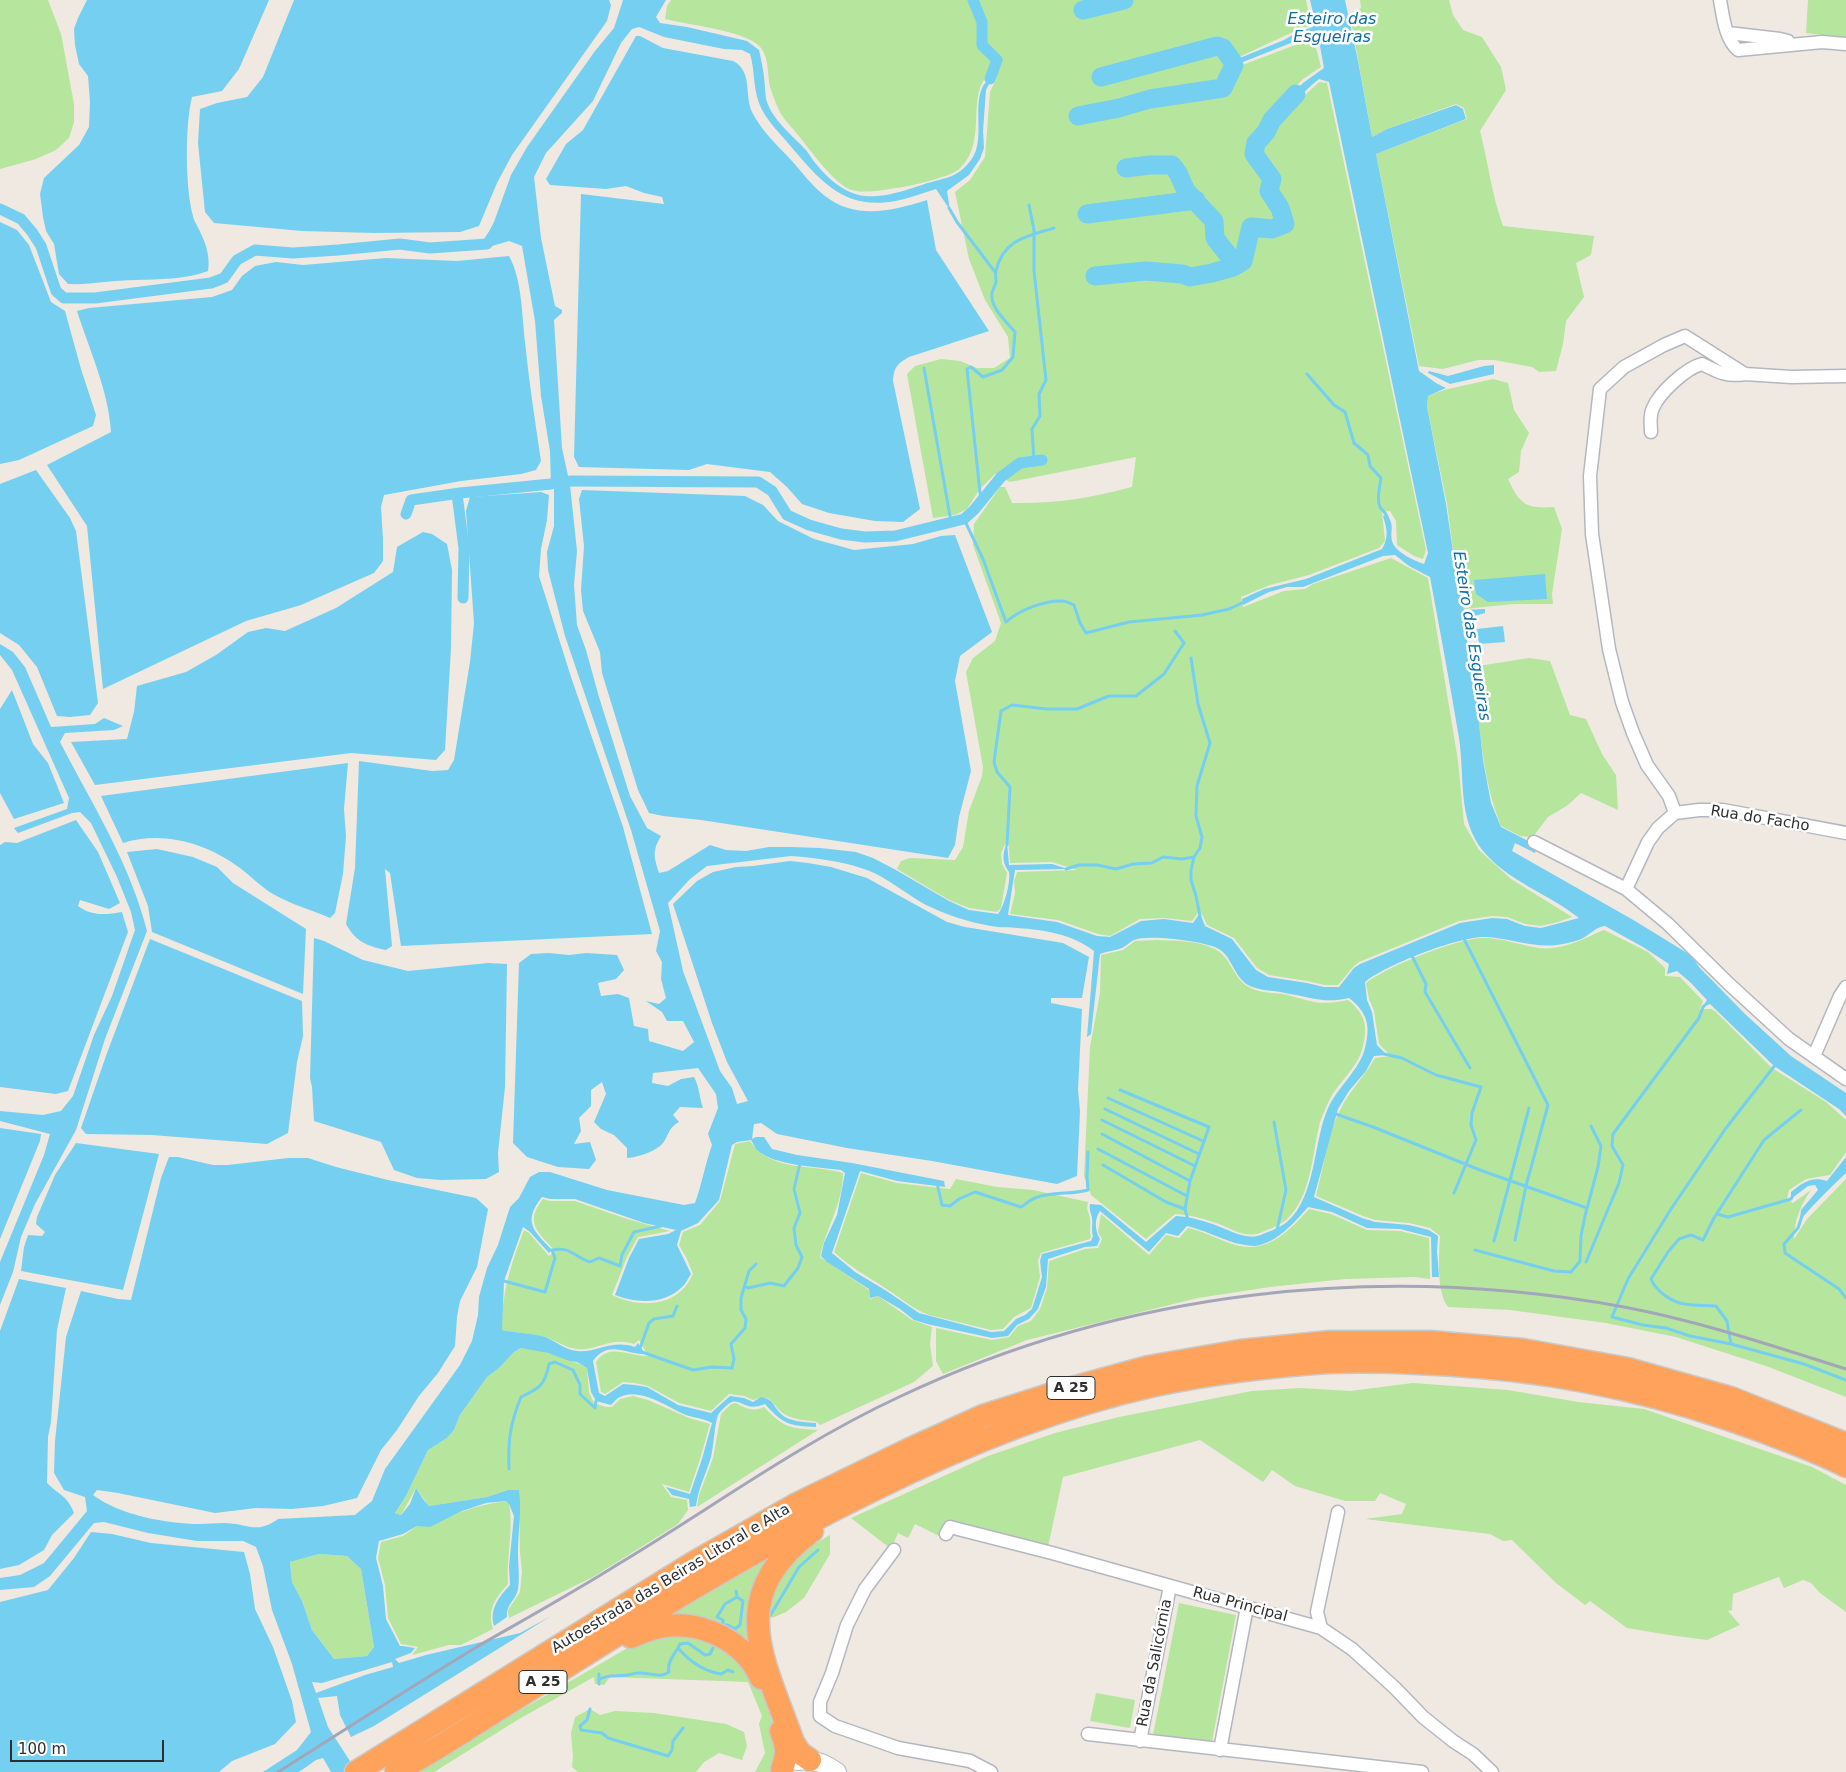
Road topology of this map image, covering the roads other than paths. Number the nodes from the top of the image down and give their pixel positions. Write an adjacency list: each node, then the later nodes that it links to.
1 (1720, 0): 2 (street)
2 (1846, 44)
3 (1745, 374): 4 (street); 5 (street); 6 (street)
4 (1846, 376)
5 (1651, 432)
6 (1675, 813): 7 (street, Rua do Facho); 9 (street)
7 (1846, 833)
8 (1534, 842): 9 (street)
9 (1626, 889): 11 (street)
10 (1846, 987): 11 (street)
11 (1814, 1056): 12 (street)
12 (1846, 1079)
13 (1846, 1444): 27 (highway, Autoestrada das Beiras Litoral e Alta / A 25)
14 (1846, 1466): 15 (highway, Autoestrada das Beiras Litoral e Alta / A 25)
15 (848, 1502): 22 (highway, Autoestrada das Beiras Litoral e Alta / A 25); 26 (highway)
16 (1338, 1512): 21 (street)
17 (946, 1534): 19 (street, Rua Principal)
18 (894, 1550): 31 (street)
19 (1170, 1586): 20 (street, Rua Principal); 24 (street, Rua da Salicórnia)
20 (1247, 1607): 21 (street, Rua Principal); 25 (street)
21 (1321, 1628): 33 (street, Rua Principal)
22 (588, 1654): 28 (highway); 29 (highway, Autoestrada das Beiras Litoral e Alta / A 25)
23 (1088, 1734): 24 (street)
24 (1140, 1741): 25 (street)
25 (1220, 1750): 32 (street)
26 (810, 1760): 28 (street); 30 (street)
27 (364, 1767)
28 (780, 1771)
29 (396, 1772)
30 (837, 1772)
31 (991, 1772)
32 (1422, 1772)
33 (1492, 1772)

